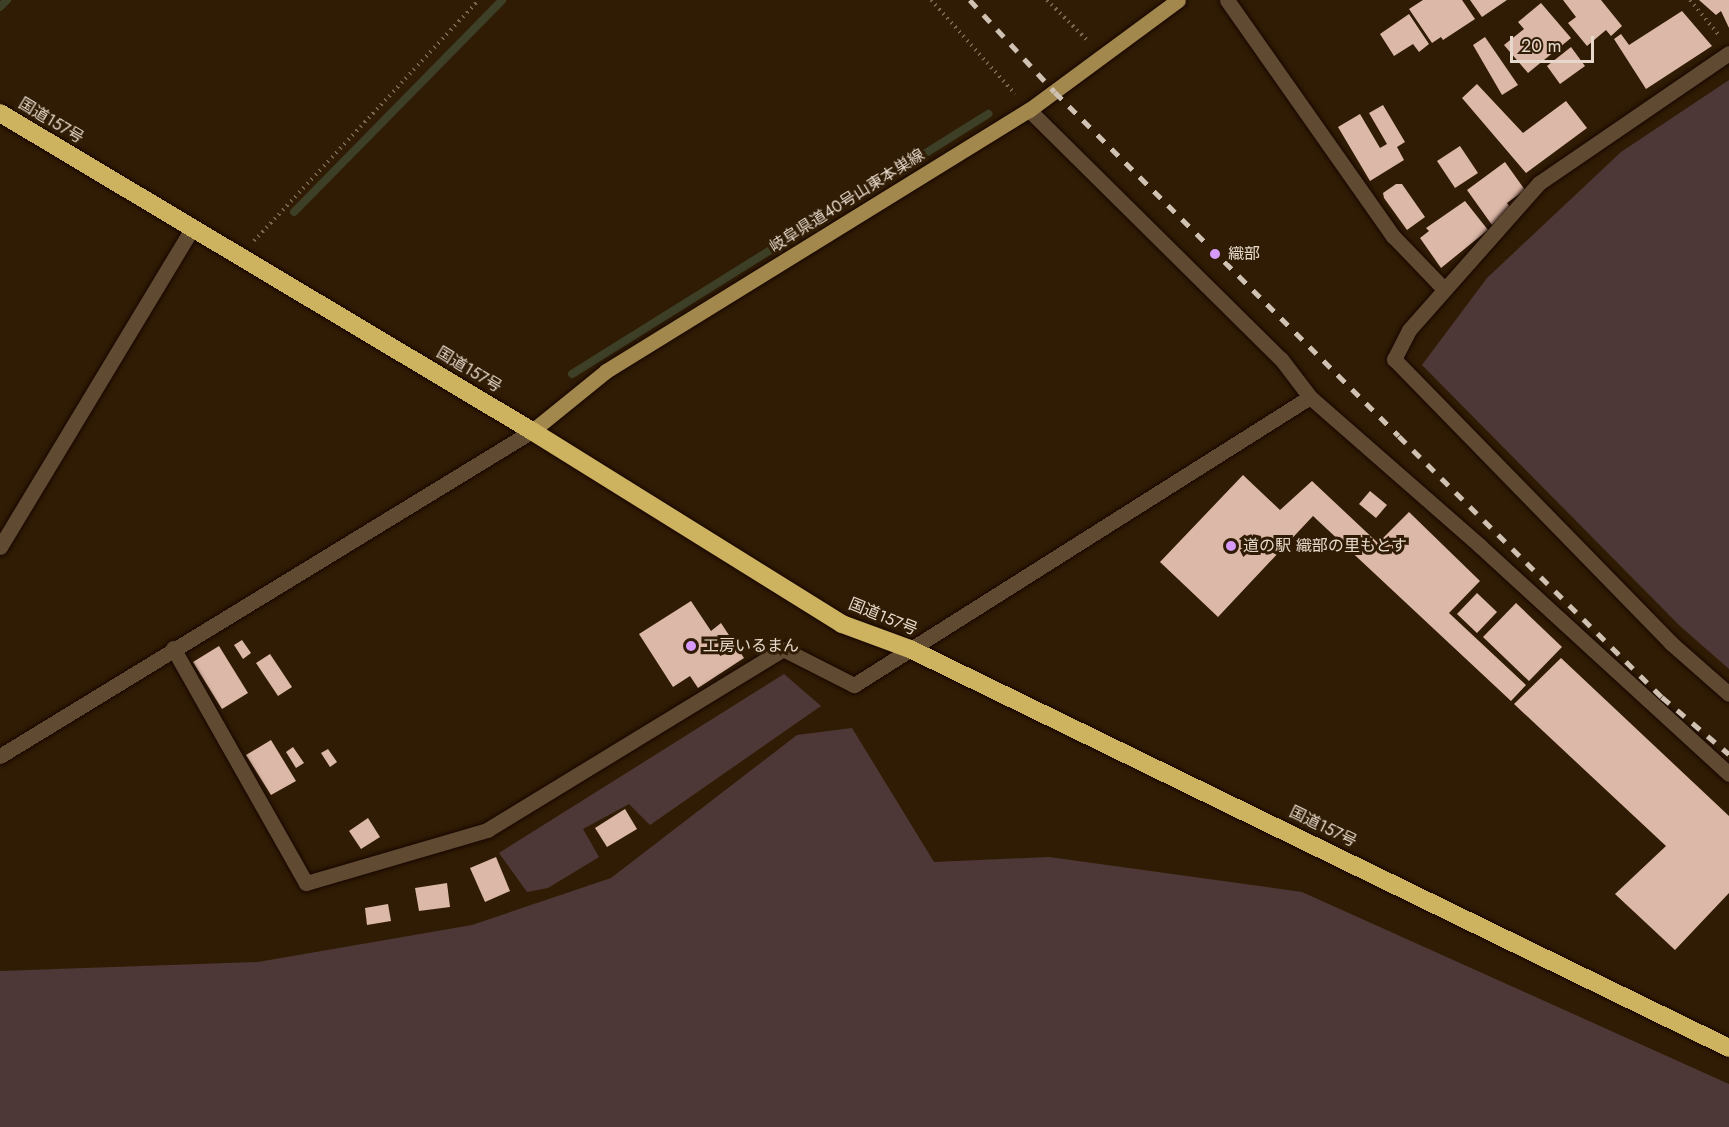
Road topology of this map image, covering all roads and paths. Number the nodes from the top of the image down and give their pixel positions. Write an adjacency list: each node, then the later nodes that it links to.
1 (478, 0): 12 (path)
2 (931, 0): 9 (path)
3 (1047, 0): 8 (path)
4 (1178, 0): 8 (main road, 岐阜県道40号山東本巣線)
5 (1227, 0): 13 (street)
6 (1690, 0): 7 (path)
7 (1726, 46): 13 (street)
8 (1103, 57): 9 (main road, 岐阜県道40号山東本巣線)
9 (1029, 110): 14 (street); 15 (main road, 岐阜県道40号山東本巣線)
10 (0, 113): 11 (highway, 国道157号)
11 (192, 229): 12 (highway, 国道157号); 16 (street)
12 (239, 256): 15 (highway, 国道157号)
13 (1444, 289): 19 (street)
14 (1310, 397): 18 (street); 21 (street)
15 (532, 430): 17 (street); 18 (highway, 国道157号)
16 (0, 548)
17 (172, 648): 18 (street); 20 (street)
18 (910, 649): 22 (highway, 国道157号)
19 (1729, 694)
20 (0, 756)
21 (1729, 774)
22 (1729, 1048)

